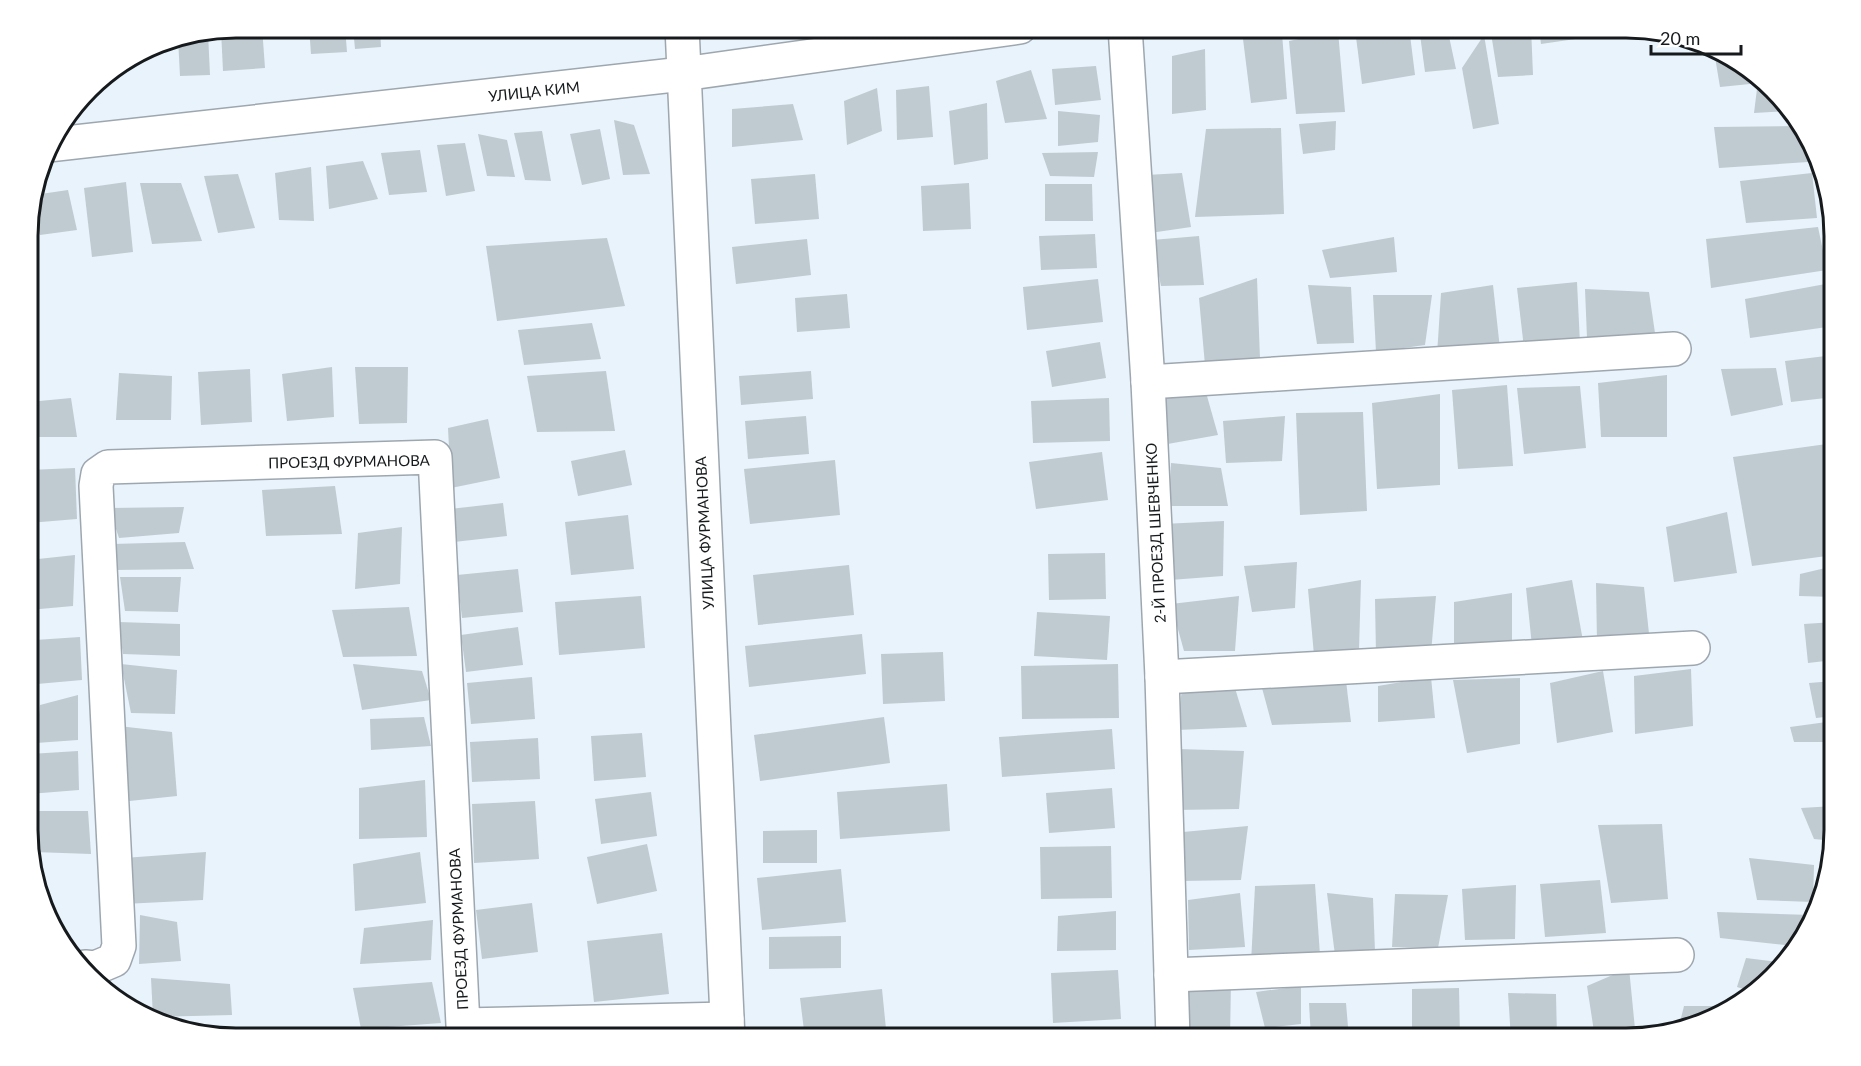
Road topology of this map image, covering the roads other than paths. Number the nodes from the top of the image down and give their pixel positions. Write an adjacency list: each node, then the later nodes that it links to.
1 (682, 38): 4 (street, УЛИЦА ФУРМАНОВА)
2 (941, 38): 4 (street, УЛИЦА КИМ)
3 (1126, 38): 7 (street, 2-Й ПРОЕЗД ШЕВЧЕНКО)
4 (683, 74): 5 (street, УЛИЦА КИМ); 14 (street, УЛИЦА ФУРМАНОВА)
5 (60, 145)
6 (1674, 349): 7 (street)
7 (1148, 382): 9 (street, 2-Й ПРОЕЗД ШЕВЧЕНКО)
8 (1693, 648): 9 (street)
9 (1162, 677): 12 (street, 2-Й ПРОЕЗД ШЕВЧЕНКО)
10 (1677, 955): 12 (street)
11 (94, 968): 13 (street, ПРОЕЗД ФУРМАНОВА)
12 (1171, 975): 15 (street, 2-Й ПРОЕЗД ШЕВЧЕНКО)
13 (661, 1028)
14 (727, 1028)
15 (1173, 1028)

